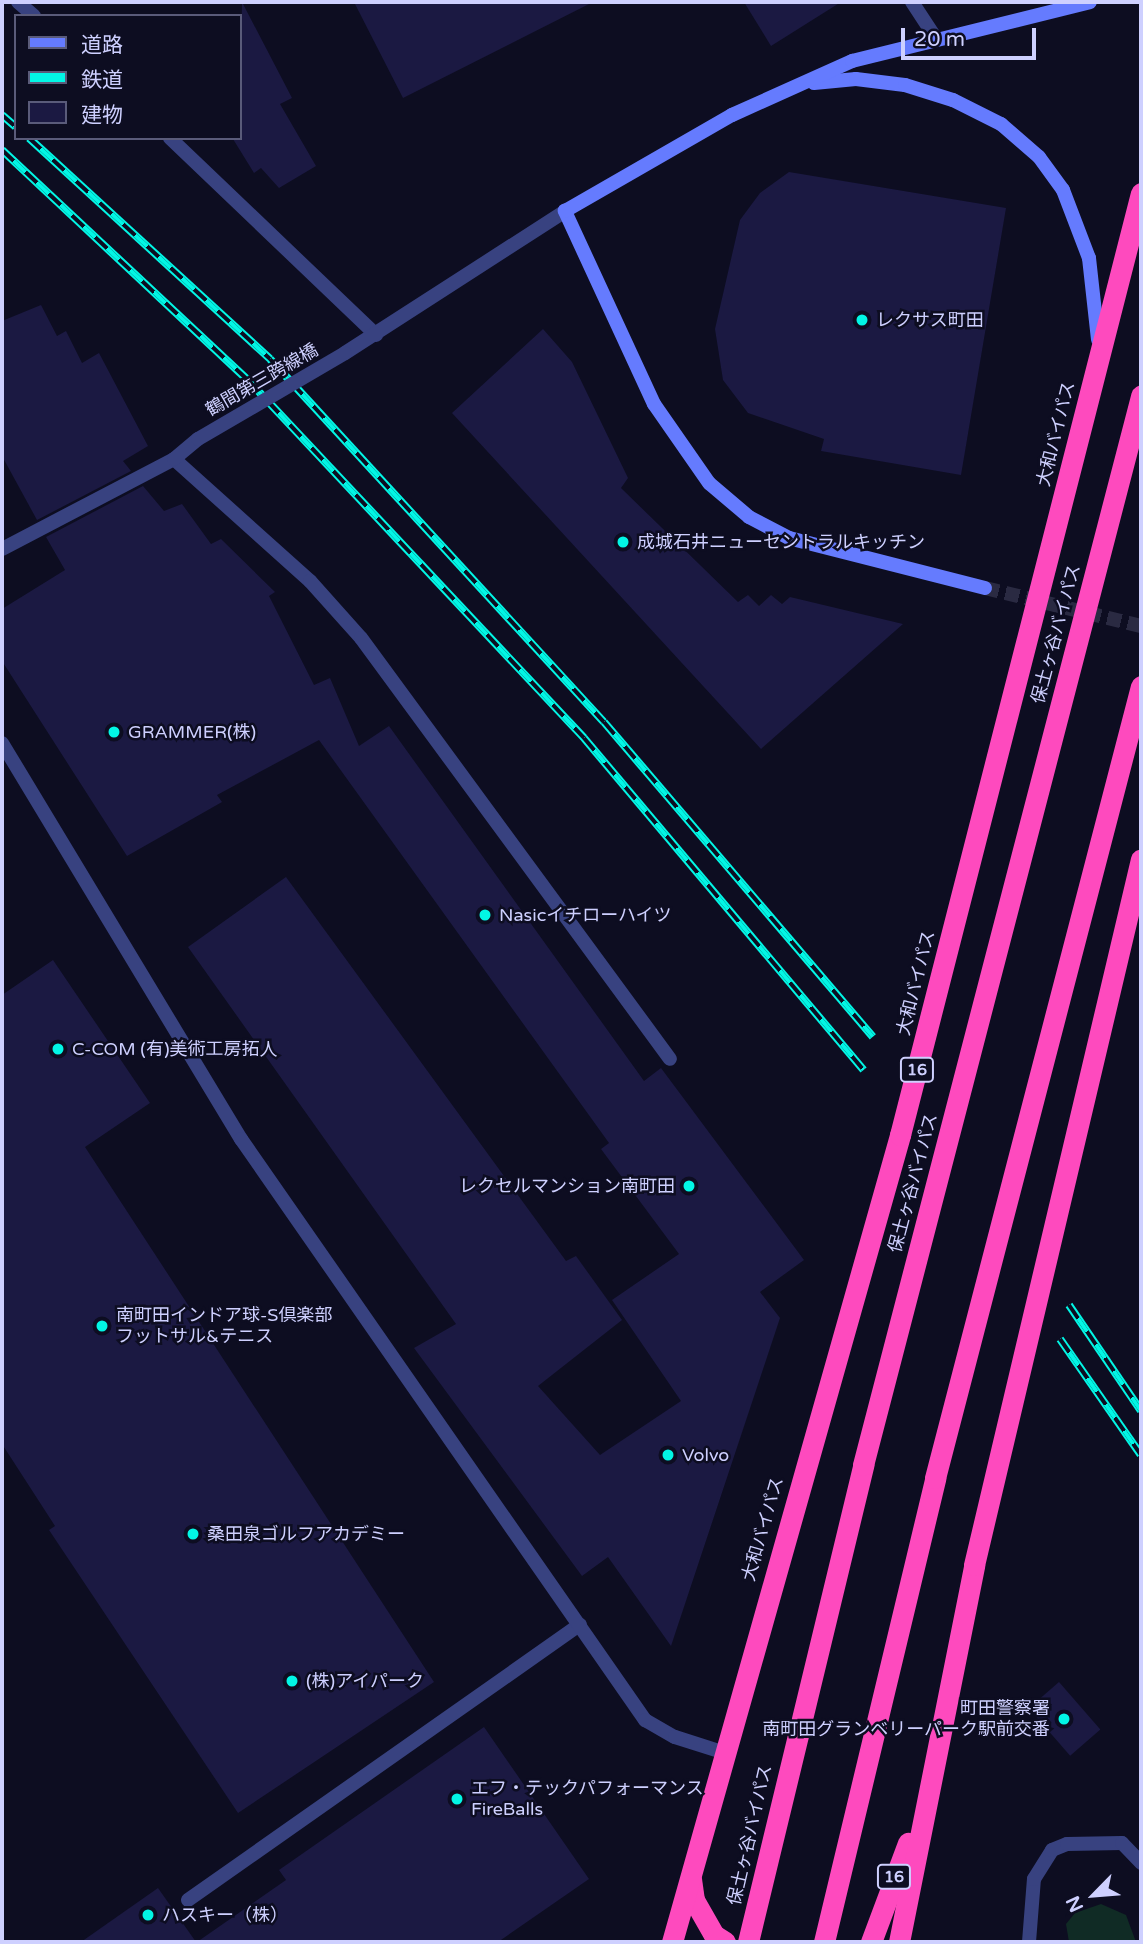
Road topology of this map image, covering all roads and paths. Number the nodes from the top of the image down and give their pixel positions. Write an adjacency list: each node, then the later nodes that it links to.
1 (18, 2): 4 (street)
2 (912, 2): 5 (street)
3 (1090, 2): 5 (street)
4 (32, 14)
5 (935, 37): 6 (street)
6 (803, 84): 9 (street); 11 (street)
7 (172, 140): 10 (street)
8 (1141, 193): 11 (highway, 大和バイパス / 16)
9 (565, 211): 10 (street, 鶴間第三跨線橋); 15 (street)
10 (376, 335): 13 (street, 鶴間第三跨線橋, bridge)
11 (1099, 359): 21 (highway, 大和バイパス / 16)
12 (1141, 396): 28 (highway, 保土ヶ谷バイパス, bridge)
13 (174, 459): 14 (street, 鶴間第三跨線橋); 19 (street)
14 (2, 550)
15 (985, 588)
16 (1141, 687): 29 (highway, bridge)
17 (2, 743): 20 (street)
18 (1141, 859): 22 (highway, 16)
19 (670, 1059)
20 (580, 1625): 21 (street); 25 (street)
21 (722, 1752): 24 (highway, 大和バイパス / 16)
22 (922, 1812): 30 (highway, 16); 31 (highway, 16)
23 (1141, 1863): 32 (street)
24 (690, 1870): 26 (highway, 大和バイパス / 16); 27 (highway, 16)
25 (188, 1900)
26 (672, 1942)
27 (725, 1942)
28 (748, 1942)
29 (824, 1942)
30 (871, 1942)
31 (899, 1942)
32 (1029, 1942)

